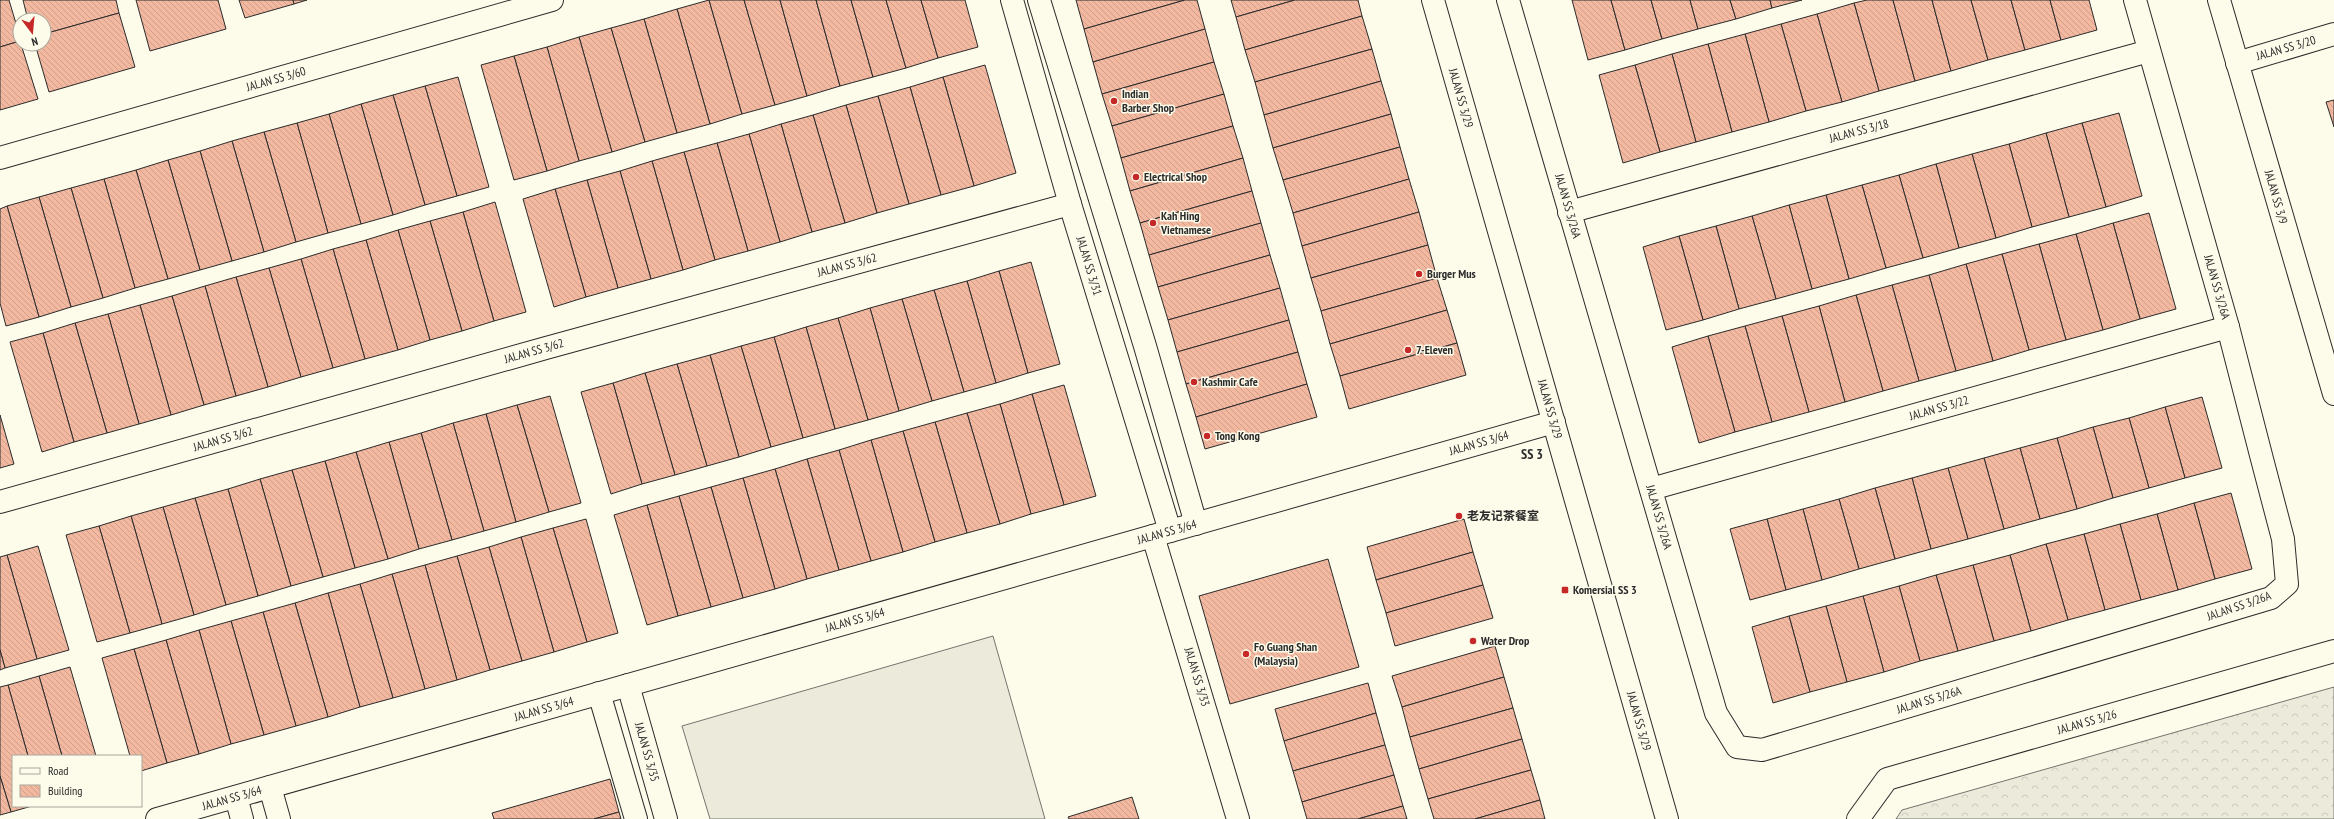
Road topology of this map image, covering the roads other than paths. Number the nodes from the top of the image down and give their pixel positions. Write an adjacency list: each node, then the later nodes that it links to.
1 (552, 0): 11 (street, JALAN SS 3/60)
2 (1012, 0): 12 (street, JALAN SS 3/31)
3 (1040, 0): 20 (street)
4 (1433, 0): 17 (street, JALAN SS 3/29)
5 (1508, 0): 13 (street, JALAN SS 3/26A)
6 (2135, 0): 9 (street, JALAN SS 3/26A)
7 (2219, 0): 10 (street, JALAN SS 3/9)
8 (2334, 34): 10 (street, JALAN SS 3/20)
9 (2149, 51): 13 (street, JALAN SS 3/18); 14 (street, JALAN SS 3/26A)
10 (2237, 62): 15 (street, JALAN SS 3/9)
11 (0, 158)
12 (1070, 204): 19 (street, JALAN SS 3/62); 21 (street, JALAN SS 3/31)
13 (1569, 212): 18 (street, JALAN SS 3/26A)
14 (2228, 327): 18 (street, JALAN SS 3/22); 18 (street, JALAN SS 3/26A)
15 (2327, 346): 16 (street, JALAN SS 3/9)
16 (2334, 394)
17 (1554, 422): 20 (street, JALAN SS 3/64); 33 (street, JALAN SS 3/29)
18 (1651, 489)
19 (0, 502)
20 (1196, 524): 21 (street, JALAN SS 3/64)
21 (1162, 534): 23 (street, JALAN SS 3/64); 32 (street, JALAN SS 3/33)
22 (2334, 651): 34 (street, JALAN SS 3/26)
23 (628, 685): 24 (street, JALAN SS 3/64); 31 (street, JALAN SS 3/35)
24 (599, 693): 25 (street, JALAN SS 3/64); 30 (street)
25 (270, 787): 26 (street, JALAN SS 3/64); 29 (street)
26 (236, 797): 27 (street, JALAN SS 3/64); 28 (street)
27 (157, 819)
28 (242, 819)
29 (279, 819)
30 (636, 819)
31 (666, 819)
32 (1238, 819)
33 (1667, 819)
34 (1858, 819)

